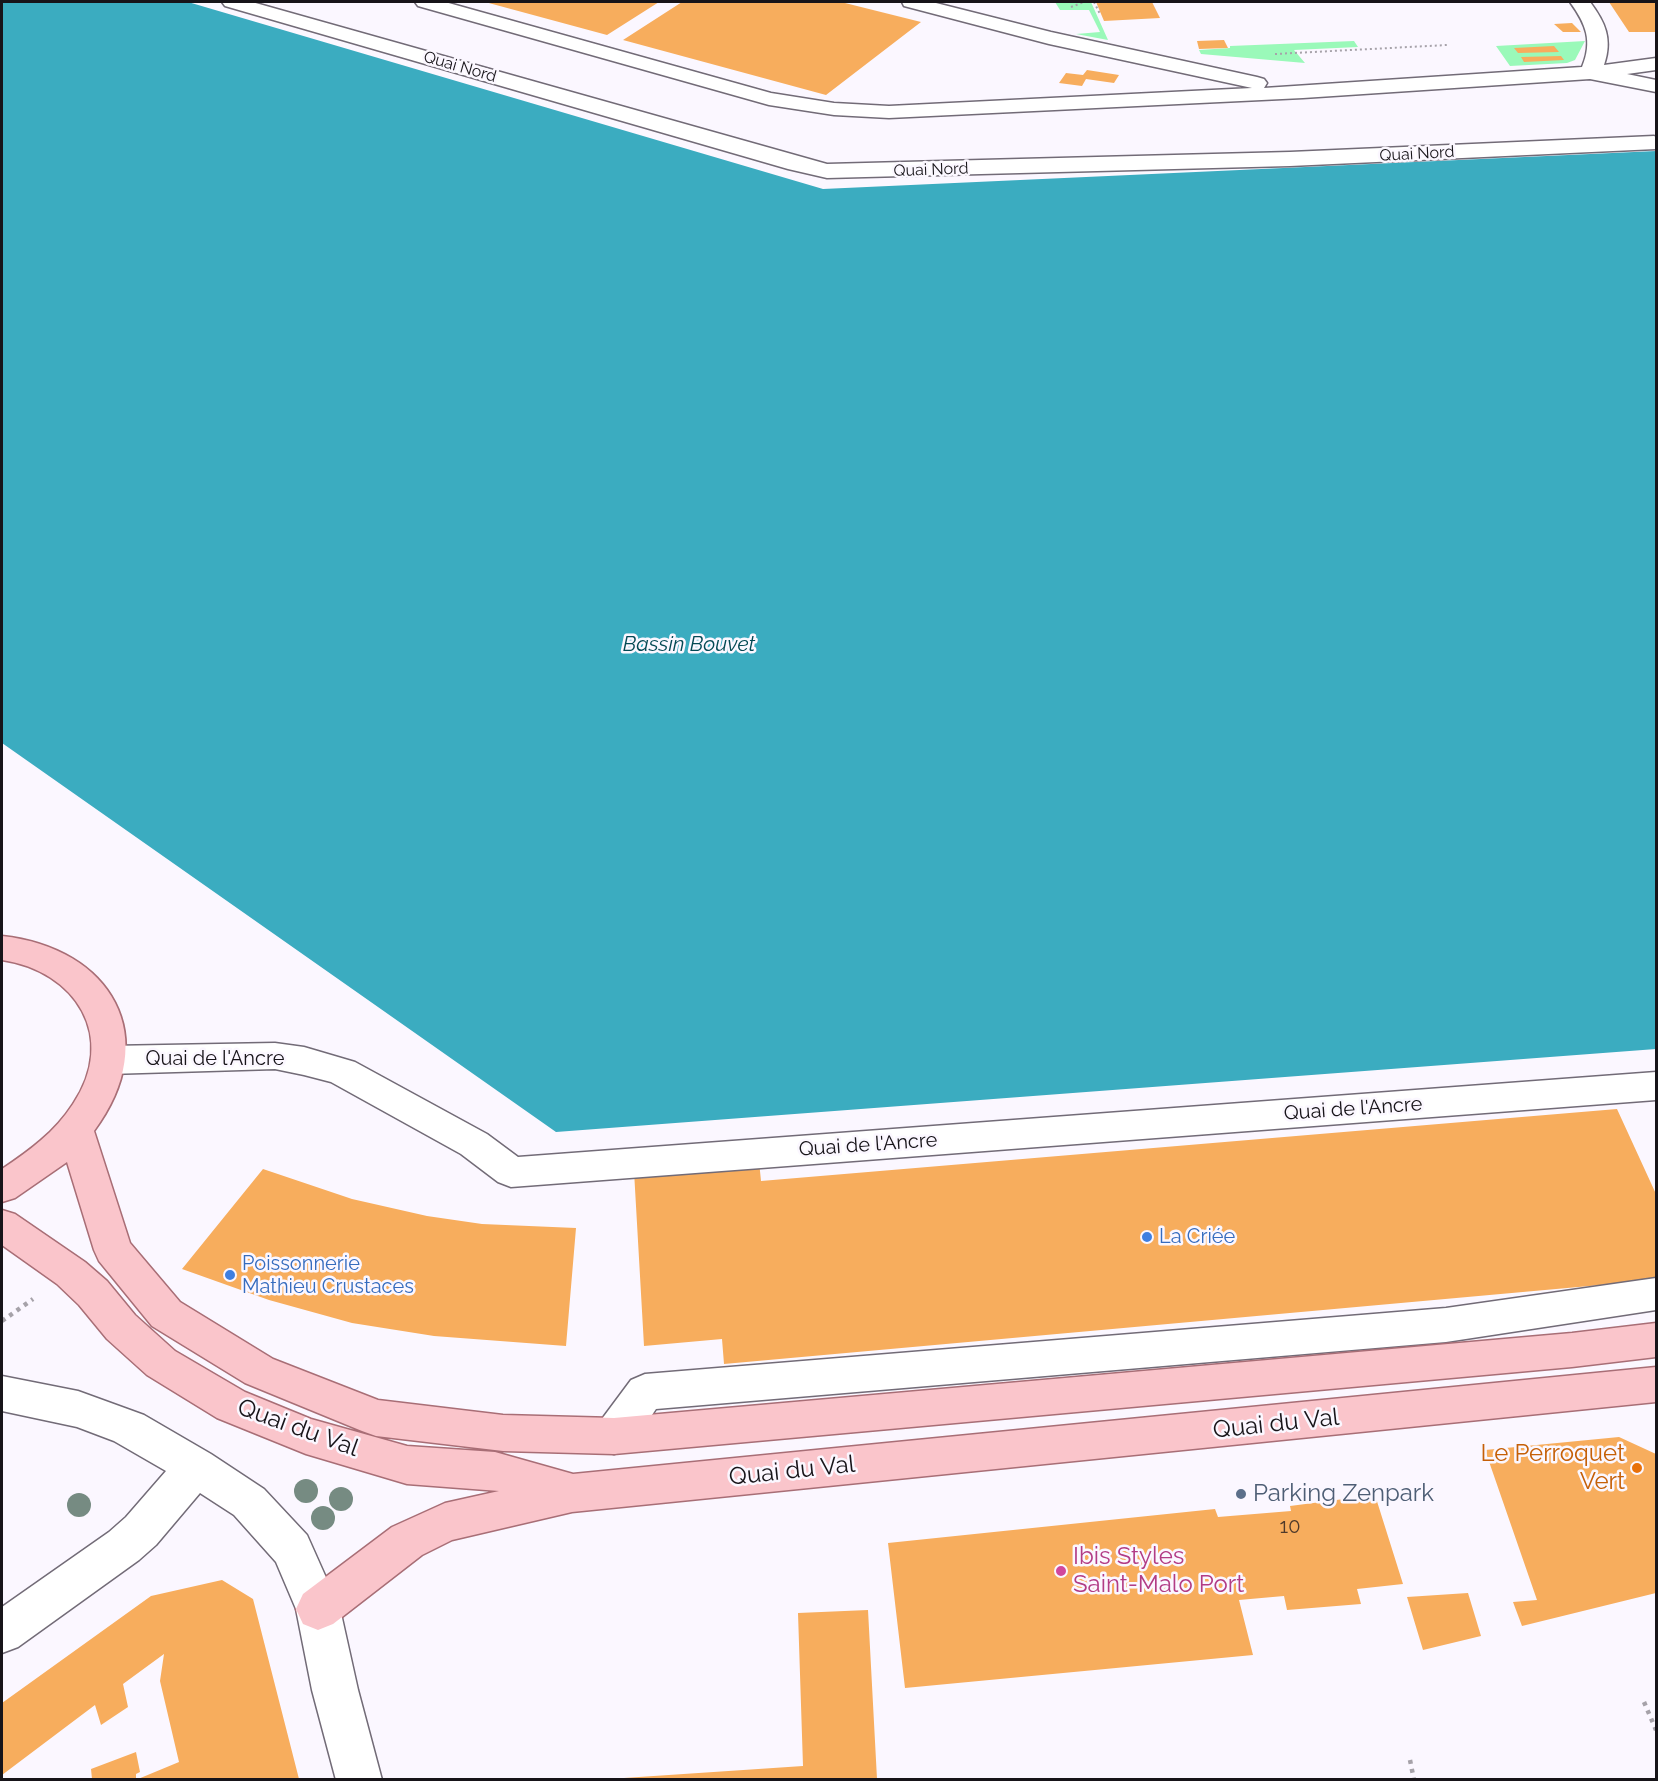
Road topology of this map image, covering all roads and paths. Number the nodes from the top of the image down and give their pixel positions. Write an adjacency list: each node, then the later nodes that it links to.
1 (232, 2): 11 (street, Quai Nord)
2 (425, 2): 10 (street)
3 (911, 2): 10 (street)
4 (1580, 2): 8 (street)
5 (1456, 45): 6 (path)
6 (1270, 54)
7 (1656, 64): 8 (street)
8 (1590, 73): 9 (street); 10 (street)
9 (1656, 86)
10 (1303, 92)
11 (1654, 143)
12 (2, 948): 13 (main road)
13 (109, 1060): 14 (street, Quai de l'Ancre); 15 (main road)
14 (1656, 1086)
15 (75, 1130): 16 (main road); 24 (main road, Quai du Val)
16 (2, 1187)
17 (2, 1225): 26 (main road, Quai du Val)
18 (40, 1294): 20 (path)
19 (1656, 1294): 24 (street)
20 (2, 1321)
21 (1656, 1340): 24 (main road, Quai du Val)
22 (1656, 1385): 26 (main road, Quai du Val)
23 (2, 1394): 25 (street)
24 (614, 1436)
25 (196, 1467): 27 (street); 28 (street)
26 (573, 1492): 27 (main road)
27 (318, 1609): 32 (street)
28 (2, 1632)
29 (1644, 1702): 30 (path)
30 (1656, 1731)
31 (1410, 1760): 33 (path)
32 (359, 1779)
33 (1414, 1779)

